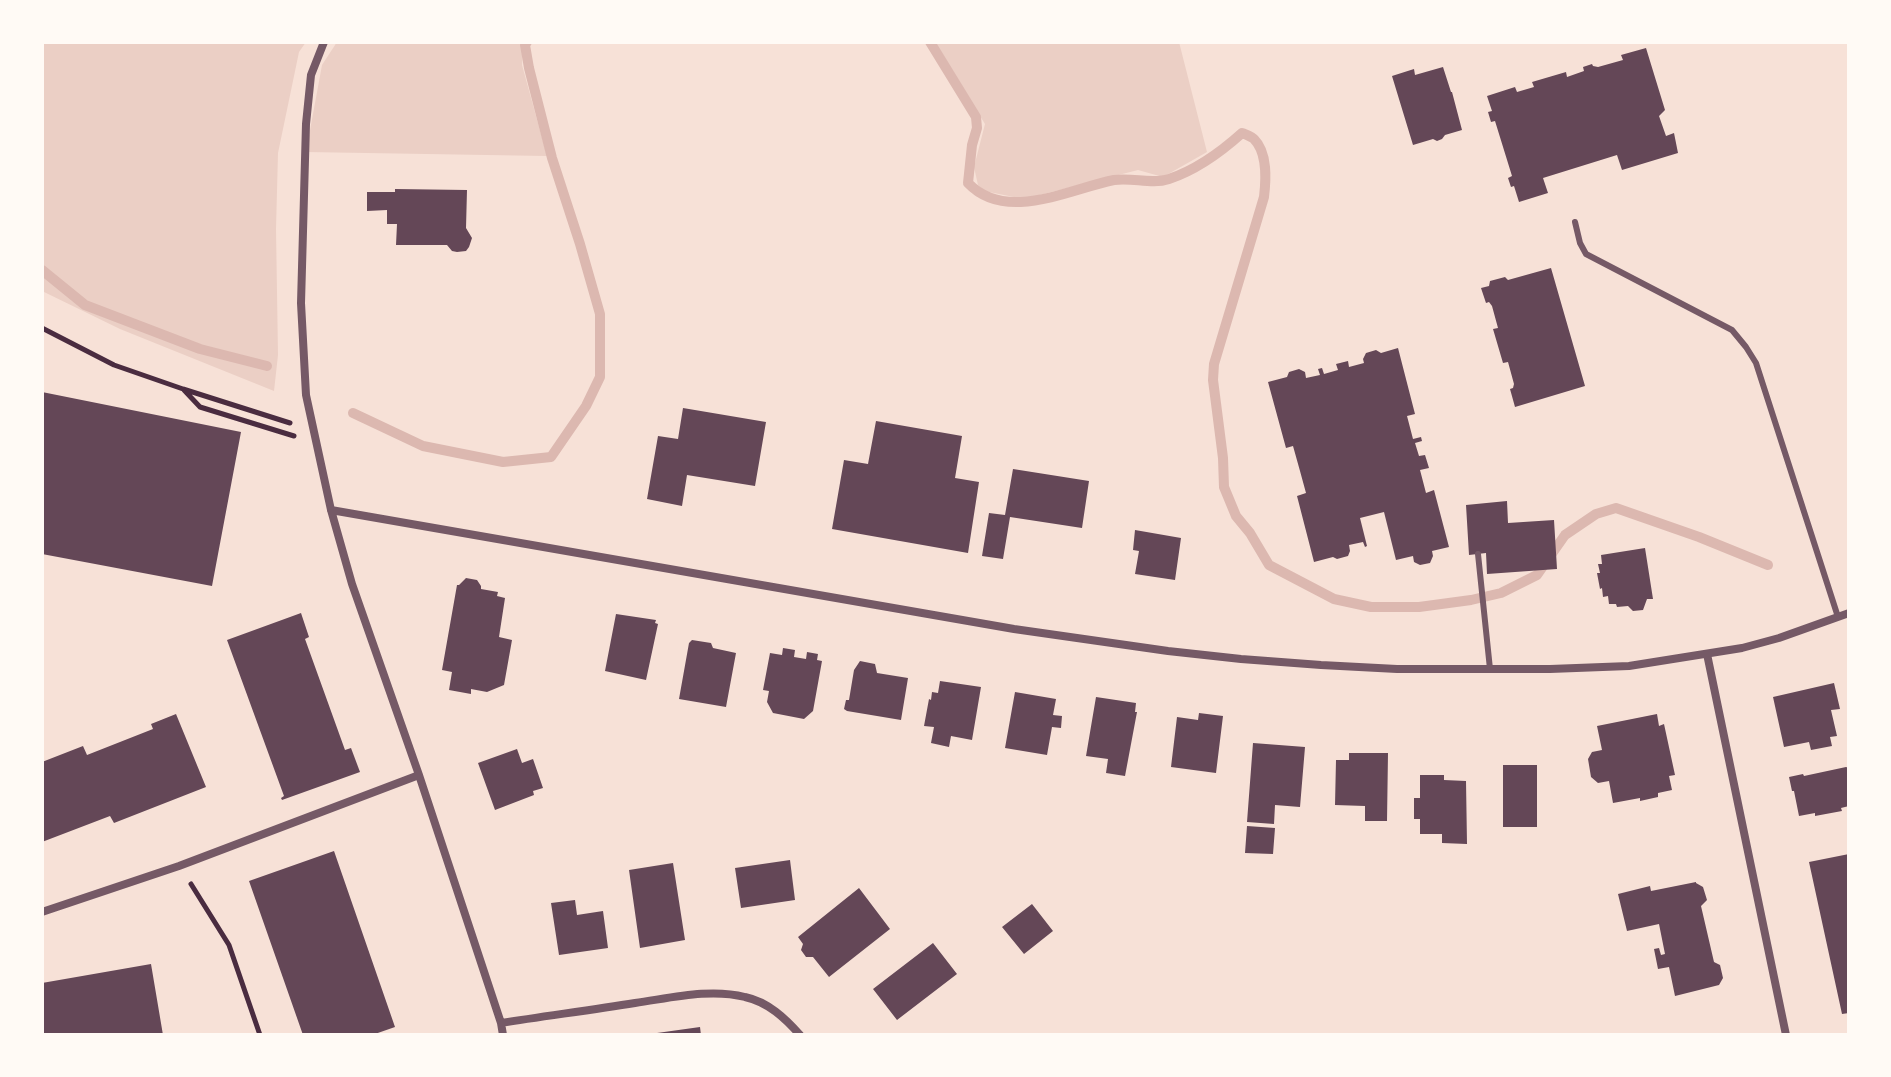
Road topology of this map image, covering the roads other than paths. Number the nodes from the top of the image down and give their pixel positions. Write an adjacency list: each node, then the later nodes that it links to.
1 (324, 42): 3 (street)
2 (1575, 222): 6 (lane)
3 (331, 510): 8 (street); 9 (street)
4 (1478, 554): 8 (lane)
5 (1849, 613): 6 (street)
6 (1838, 617): 7 (street)
7 (1707, 654): 8 (street); 14 (street)
8 (1490, 669)
9 (419, 775): 10 (street); 11 (street)
10 (42, 912)
11 (501, 1023): 12 (street); 13 (street)
12 (503, 1035)
13 (800, 1035)
14 (1786, 1035)

